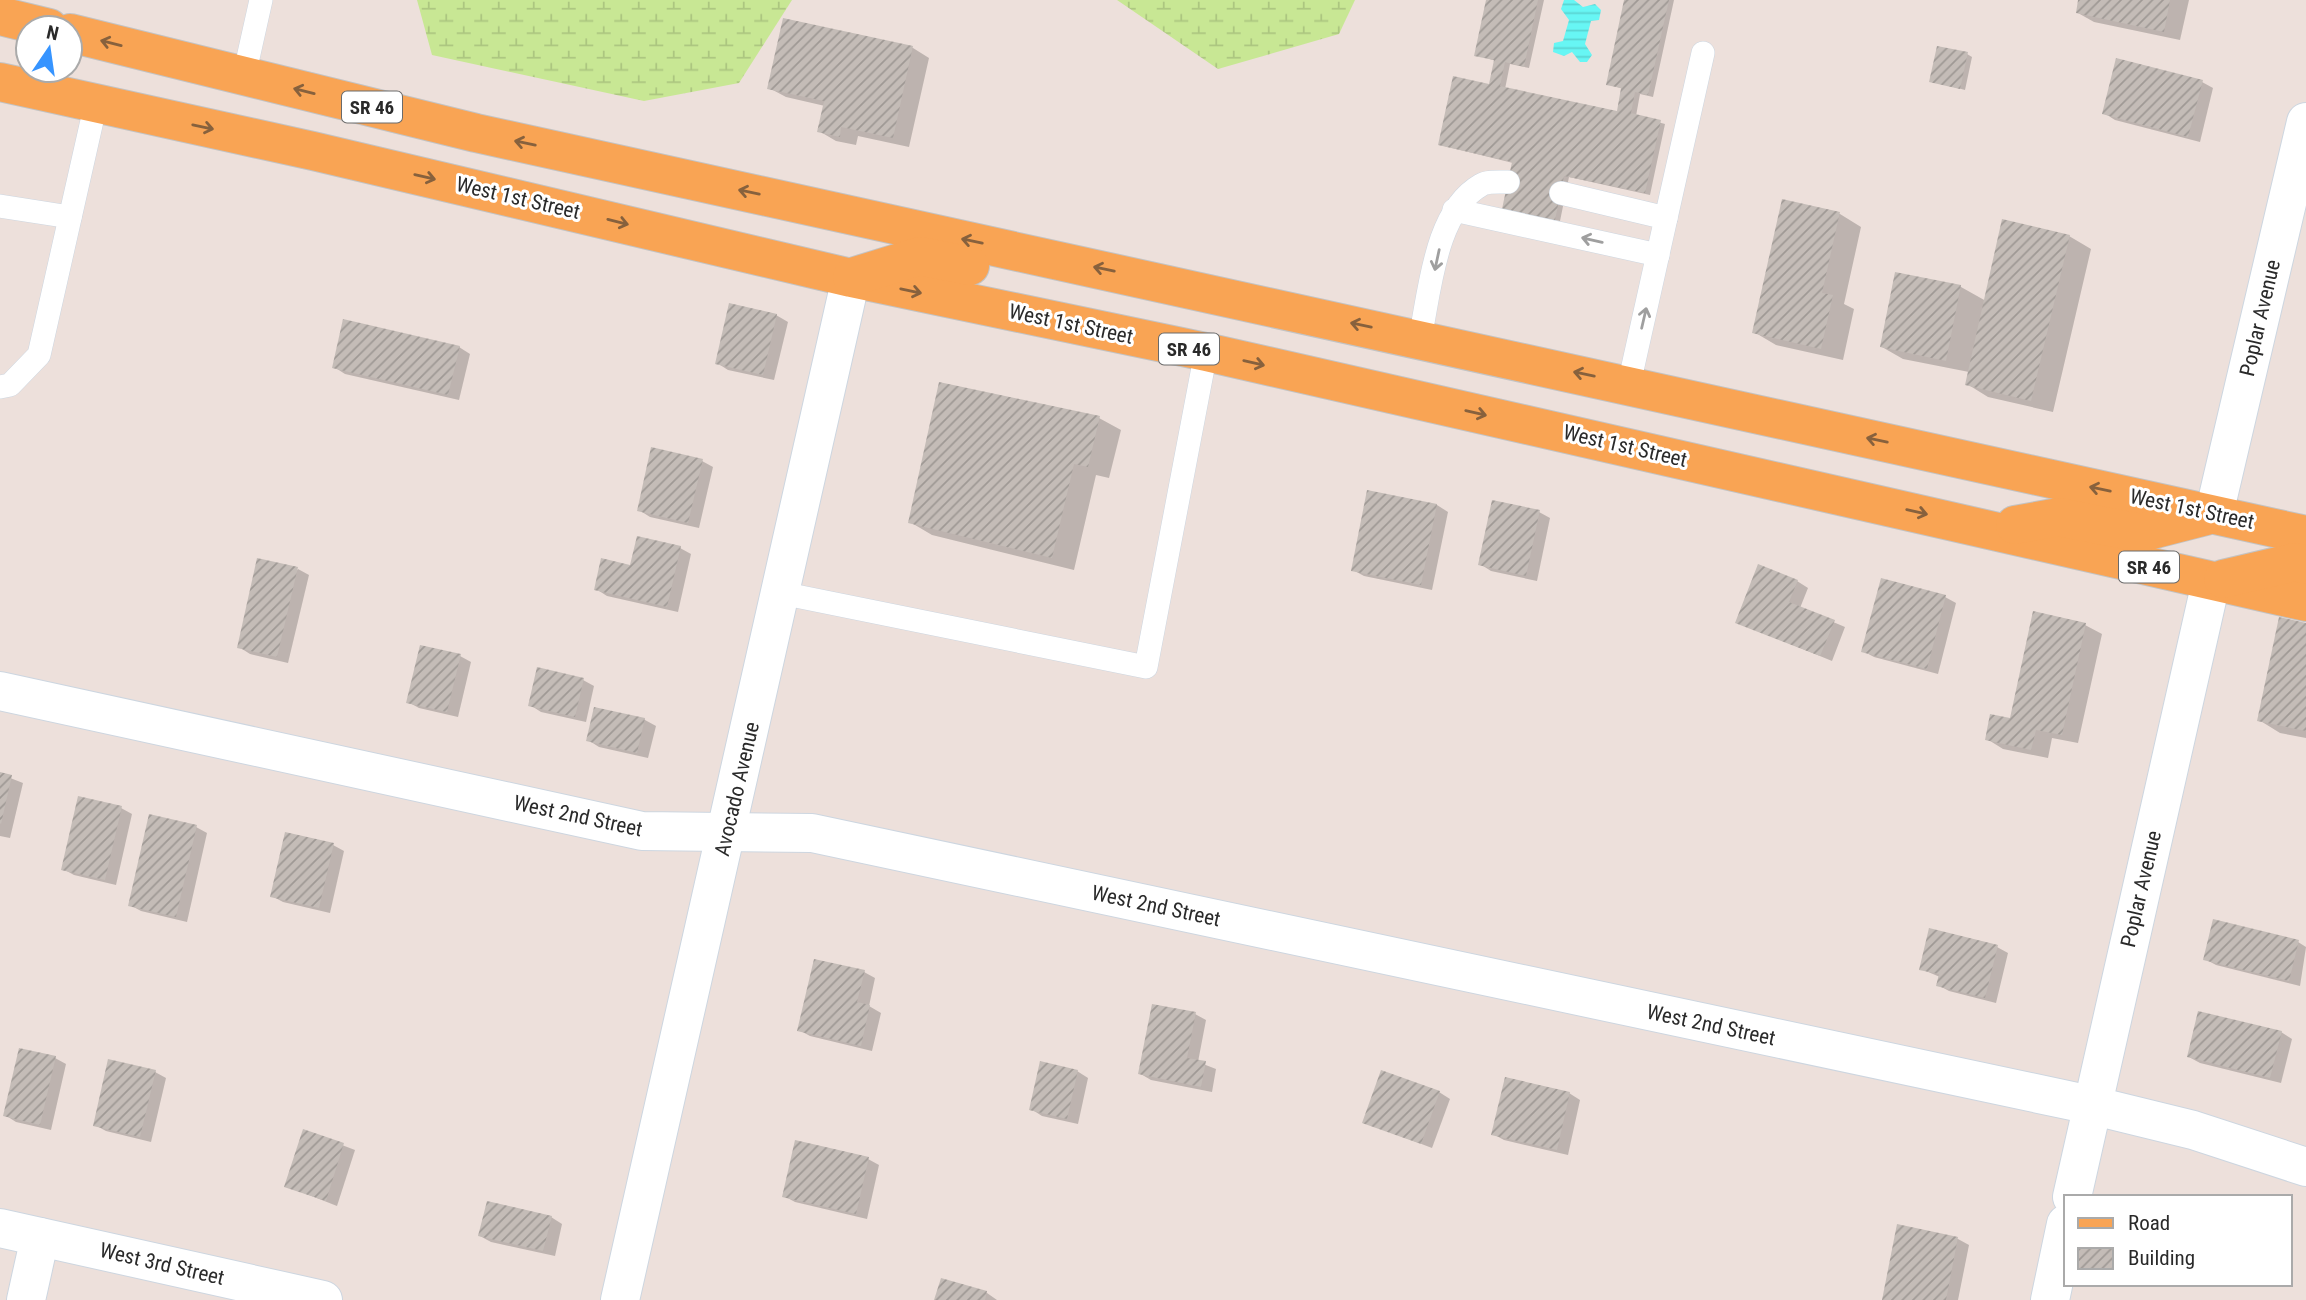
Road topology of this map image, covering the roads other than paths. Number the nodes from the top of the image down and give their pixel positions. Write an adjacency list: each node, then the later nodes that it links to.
1 (261, 0): 4 (lane)
2 (84, 36): 4 (main road, West 1st Street / SR 46, one-way to 2)
3 (1703, 53): 13 (lane)
4 (244, 76): 14 (main road, West 1st Street / SR 46, one-way to 4)
5 (0, 82): 6 (main road, West 1st Street / SR 46)
6 (96, 103): 12 (lane); 16 (main road, West 1st Street / SR 46, one-way to 16)
7 (2306, 122): 21 (street, Poplar Avenue)
8 (1508, 182): 11 (lane)
9 (1561, 193): 13 (lane)
10 (0, 206): 12 (lane)
11 (1454, 209): 15 (lane, one-way to 11); 17 (lane, one-way to 17)
12 (70, 217): 20 (lane)
13 (1666, 218): 15 (lane)
14 (1038, 255): 16 (main road); 17 (main road, West 1st Street / SR 46, one-way to 14)
15 (1658, 256): 19 (lane, one-way to 15)
16 (850, 278): 18 (main road, West 1st Street / SR 46, one-way to 18); 26 (street, Avocado Avenue)
17 (1420, 338): 19 (main road, West 1st Street / SR 46, one-way to 17)
18 (1206, 352): 22 (main road, West 1st Street / SR 46, one-way to 22); 26 (lane)
19 (1629, 384): 21 (main road, West 1st Street / SR 46, one-way to 19)
20 (0, 387)
21 (2214, 514): 22 (main road); 23 (main road, West 1st Street / SR 46)
22 (1992, 529): 25 (main road, West 1st Street / SR 46)
23 (2306, 535)
24 (2306, 565): 25 (main road)
25 (2211, 582): 27 (main road, West 1st Street / SR 46); 30 (street, Poplar Avenue)
26 (781, 593): 29 (street, Avocado Avenue)
27 (2306, 603)
28 (0, 691): 29 (street, West 2nd Street)
29 (728, 833): 30 (street, West 2nd Street); 38 (street, Avocado Avenue)
30 (2091, 1105): 31 (street, West 2nd Street); 32 (street, Poplar Avenue)
31 (2306, 1167)
32 (2072, 1195)
33 (0, 1228): 35 (street, West 3rd Street)
34 (2064, 1234): 39 (street)
35 (40, 1237): 36 (street); 37 (street, West 3rd Street)
36 (26, 1300)
37 (323, 1300)
38 (620, 1300)
39 (2050, 1300)

